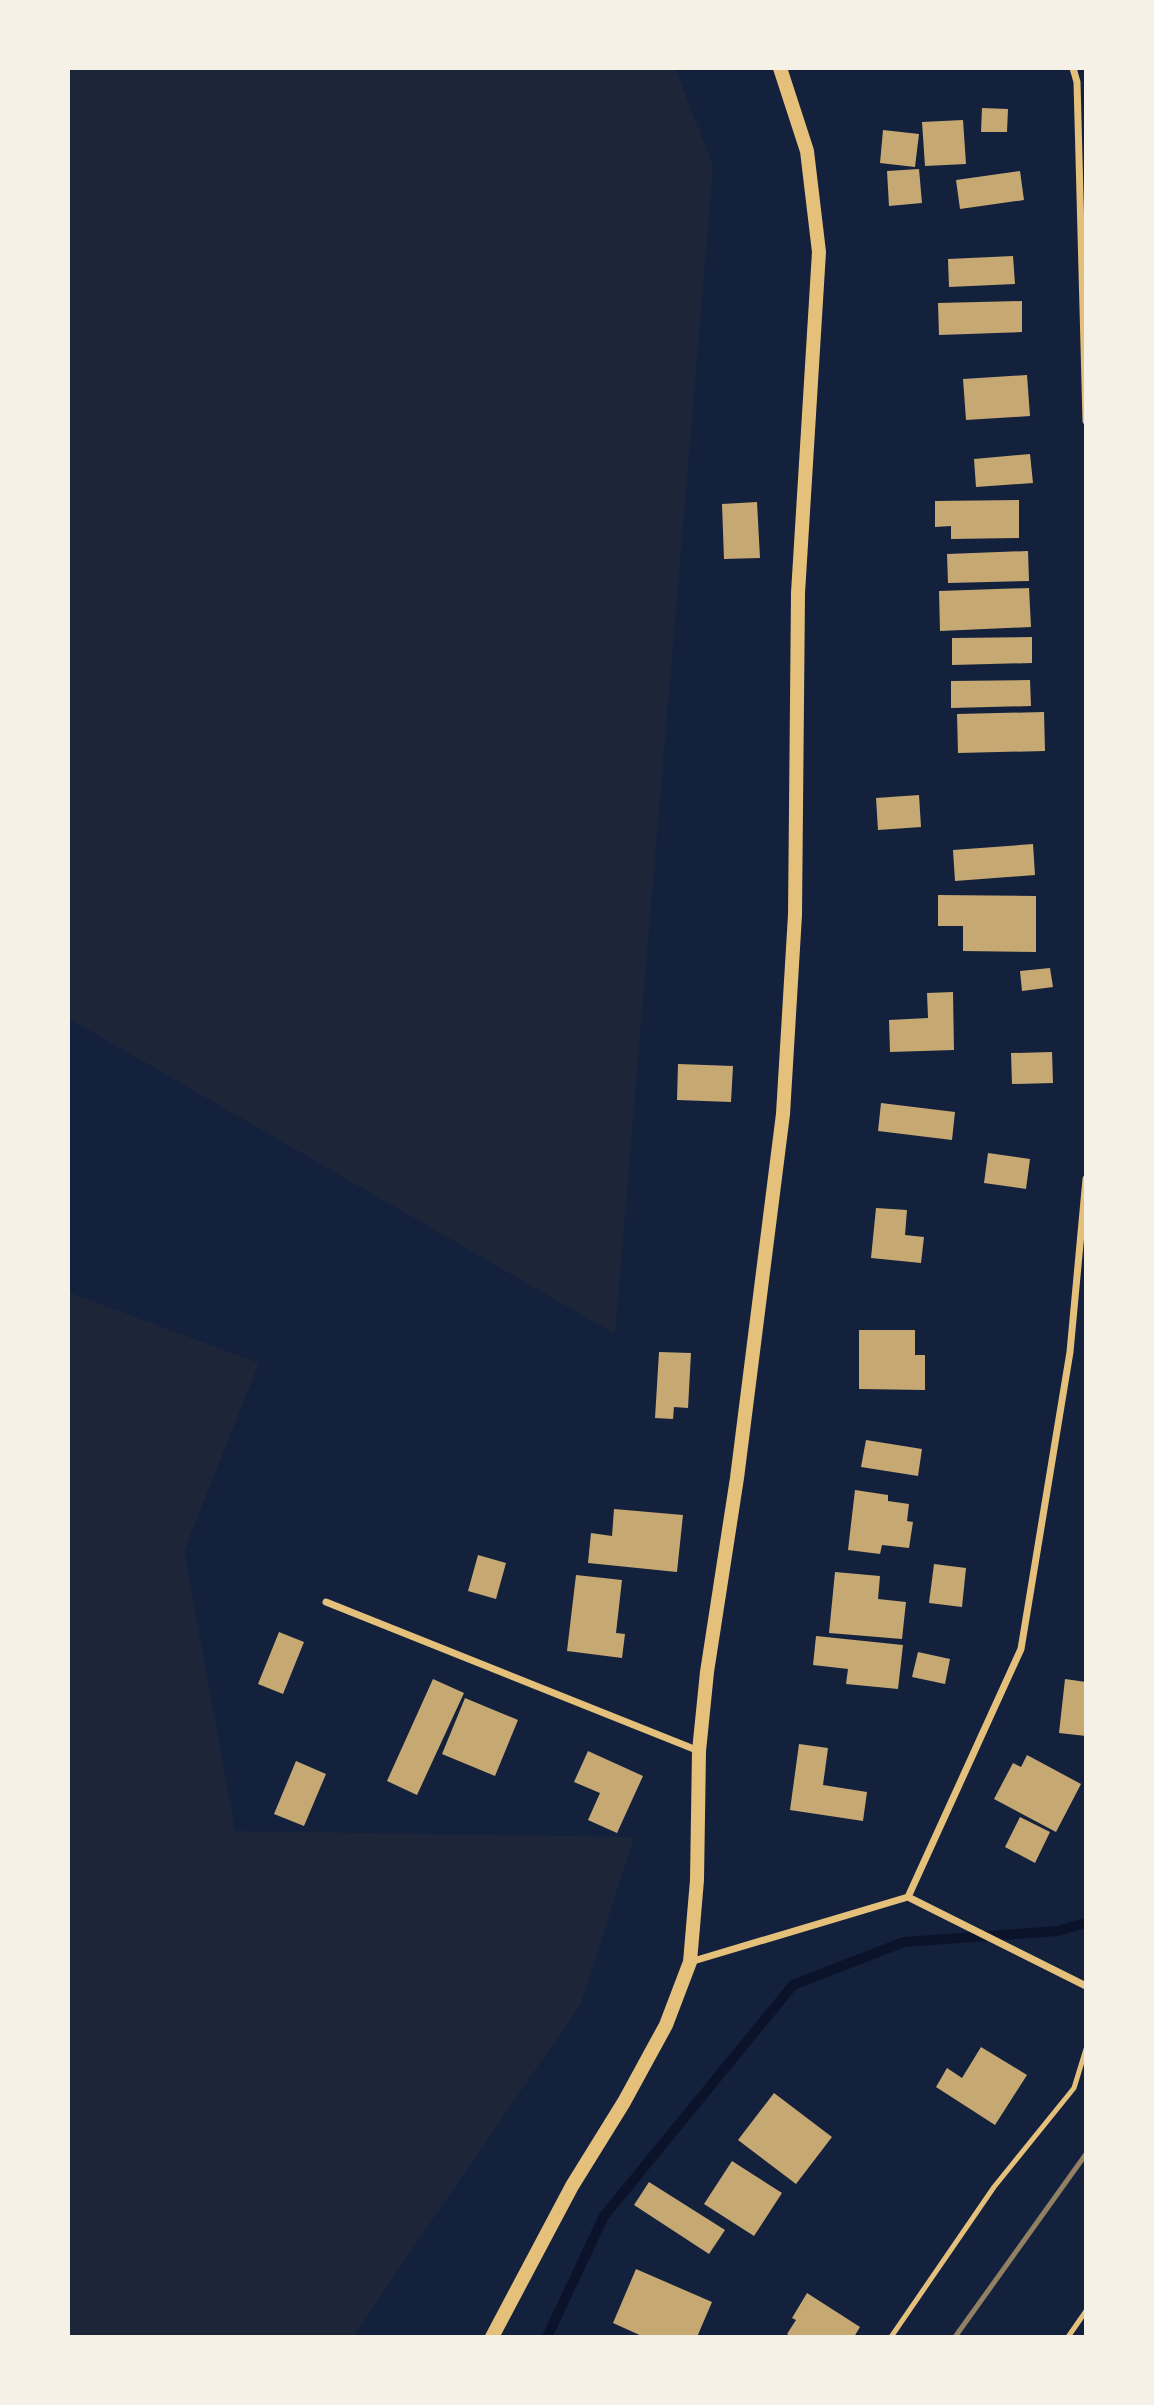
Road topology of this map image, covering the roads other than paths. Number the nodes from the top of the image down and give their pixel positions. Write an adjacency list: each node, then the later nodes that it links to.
1 (780, 68): 6 (main road)
2 (1073, 68): 3 (street)
3 (1086, 421)
4 (1086, 1179): 7 (street)
5 (326, 1602): 6 (street)
6 (699, 1751): 8 (main road)
7 (908, 1897): 8 (street); 9 (street)
8 (690, 1962): 12 (main road)
9 (1086, 1986)
10 (1086, 2049): 13 (lane)
11 (1086, 2311): 14 (lane)
12 (492, 2337)
13 (891, 2337)
14 (1068, 2337)

